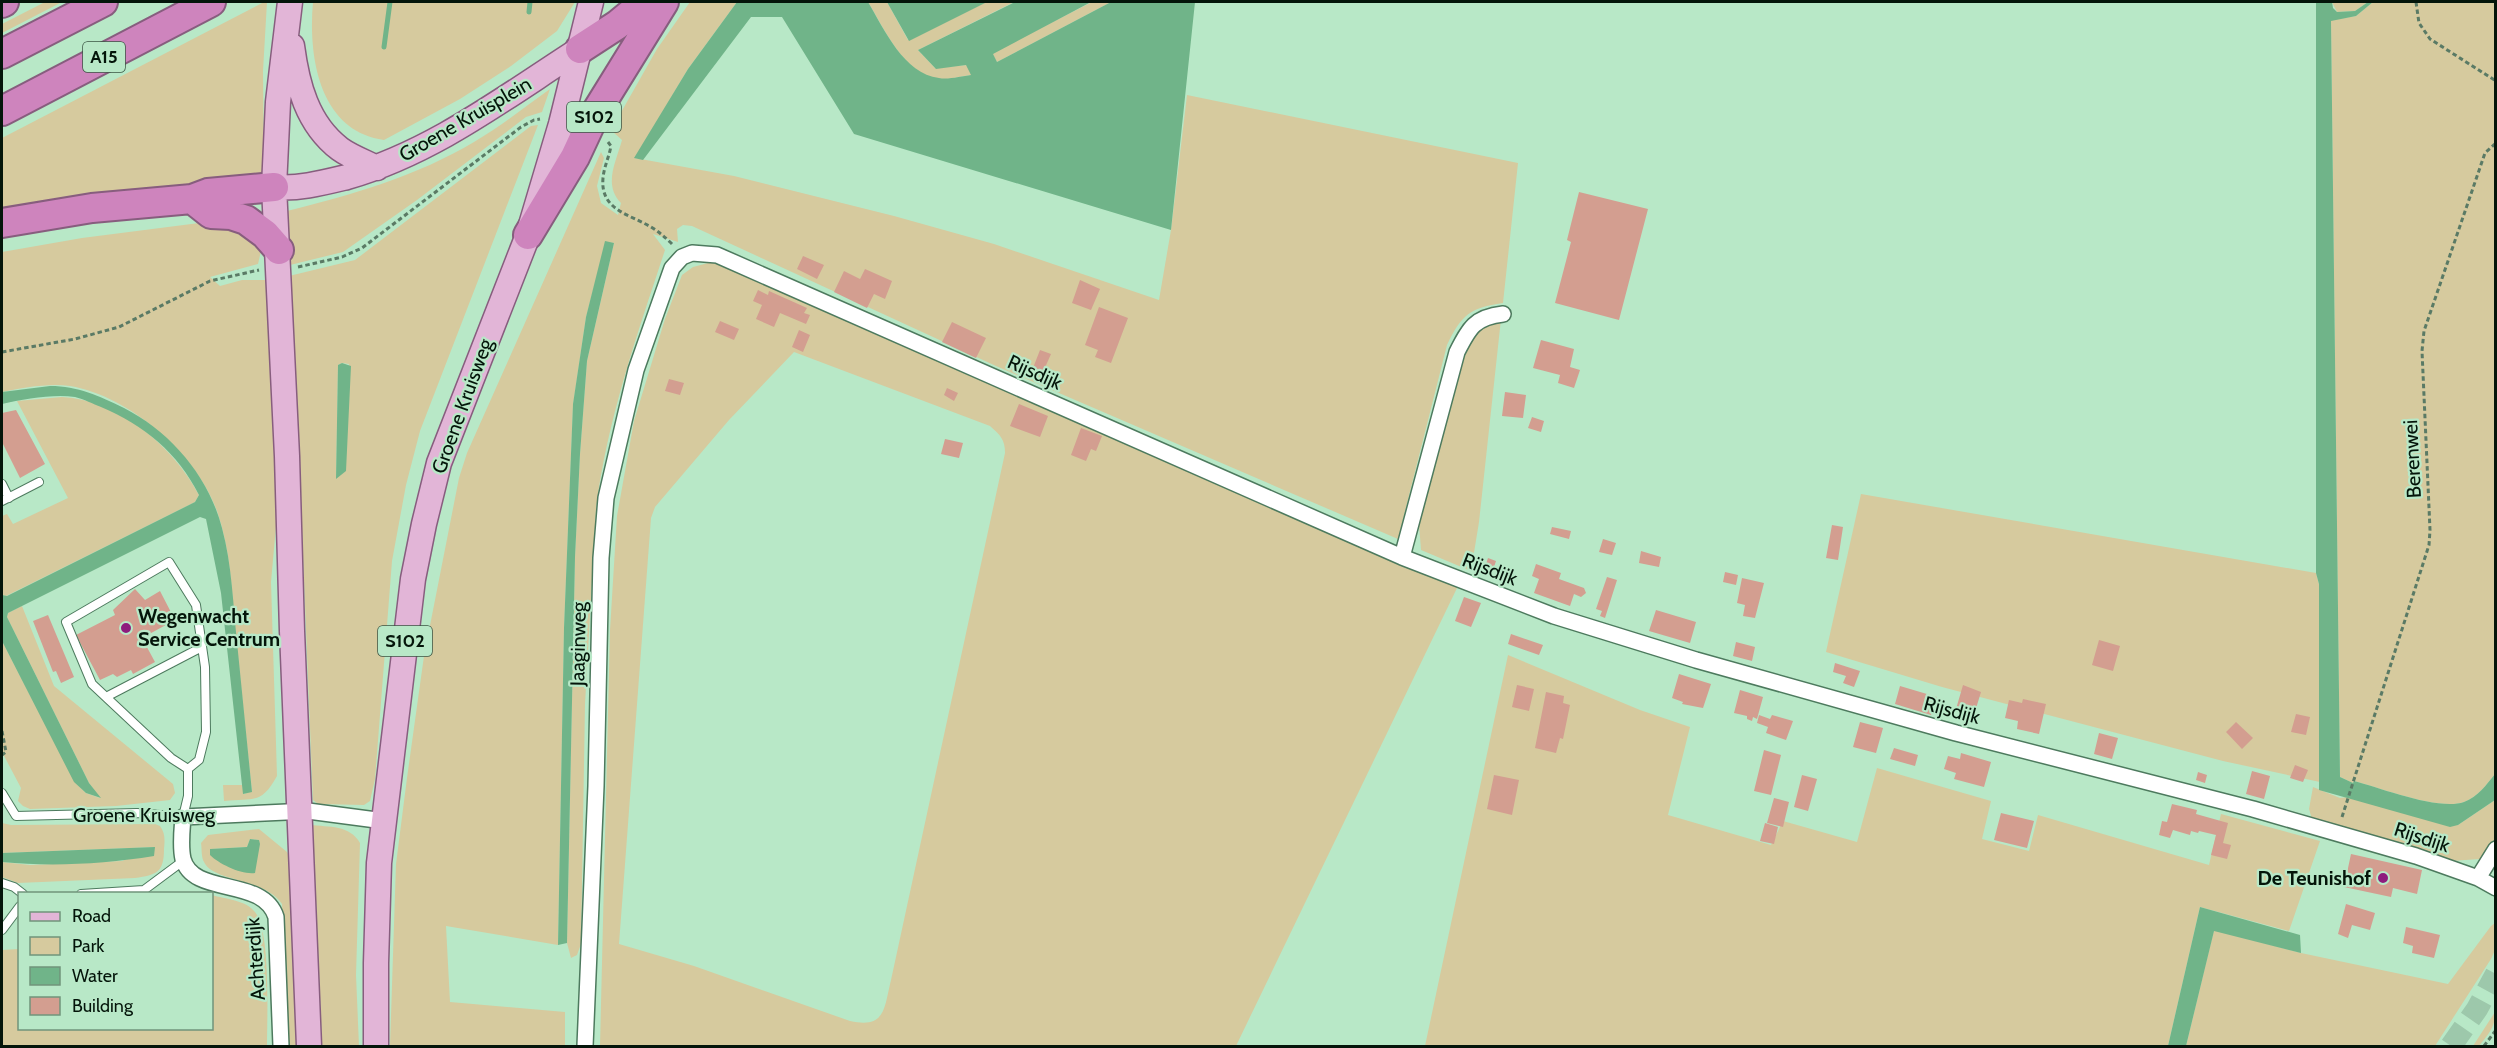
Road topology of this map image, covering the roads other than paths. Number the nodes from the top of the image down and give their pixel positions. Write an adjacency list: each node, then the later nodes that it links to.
1 (103, 2): 8 (highway, A15)
2 (209, 2): 9 (highway, A15)
3 (591, 2): 7 (main road, S102)
4 (645, 2): 7 (highway)
5 (664, 2): 10 (highway, S102)
6 (289, 10): 11 (main road); 12 (main road)
7 (580, 49): 10 (main road, S102); 11 (main road, Groene Kruisplein)
8 (2, 54)
9 (2, 111)
10 (573, 129): 15 (highway, S102)
11 (377, 168): 12 (main road, Groene Kruisplein)
12 (274, 186): 13 (highway); 17 (main road)
13 (192, 199): 14 (highway); 17 (highway)
14 (2, 223)
15 (528, 235): 29 (main road, Groene Kruisweg / S102)
16 (682, 257): 22 (street, Rijsdijk); 42 (street, Jaaginweg)
17 (278, 259): 27 (main road)
18 (1503, 314): 22 (street)
19 (39, 482): 21 (lane)
20 (2, 484): 21 (lane)
21 (5, 500)
22 (1402, 557): 32 (street, Rijsdijk)
23 (202, 647): 24 (lane); 24 (lane); 25 (lane)
24 (106, 697): 25 (lane)
25 (188, 769): 28 (lane)
26 (2, 793): 28 (lane, Groene Kruisweg)
27 (300, 812): 28 (street, Groene Kruisweg); 29 (street, Groene Kruisweg); 40 (main road)
28 (183, 817): 31 (street)
29 (384, 821): 41 (main road, Groene Kruisweg / S102)
30 (2496, 849): 32 (street)
31 (183, 861): 36 (lane); 39 (street, Achterdijk)
32 (2478, 878): 34 (street, Rijsdijk)
33 (2, 883): 35 (lane)
34 (2496, 888)
35 (20, 892)
36 (112, 892)
37 (18, 909): 38 (lane)
38 (2, 930)
39 (281, 1047)
40 (309, 1047)
41 (376, 1047)
42 (585, 1047)

